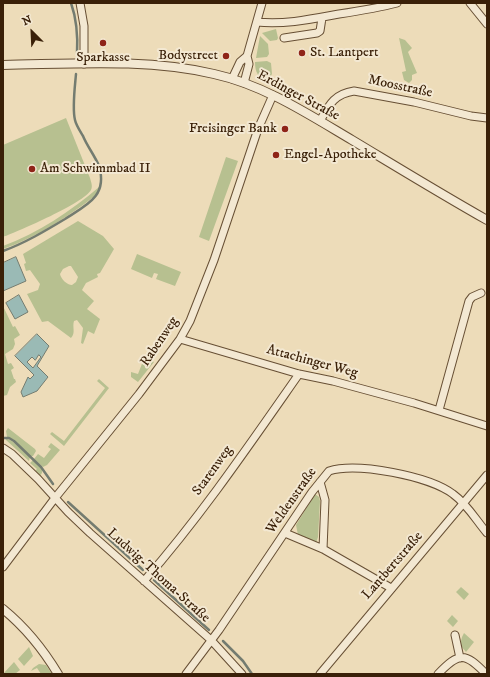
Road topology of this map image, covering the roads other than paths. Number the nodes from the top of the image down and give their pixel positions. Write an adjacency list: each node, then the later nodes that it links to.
1 (80, 3): 10 (street)
2 (262, 3): 6 (street)
3 (397, 3): 5 (street)
4 (470, 3): 7 (street)
5 (322, 18): 6 (street); 8 (street)
6 (257, 22): 9 (street)
7 (487, 24)
8 (284, 38)
9 (247, 56): 12 (street); 13 (street)
10 (84, 64): 11 (street, Erdinger Straße); 12 (street, Erdinger Straße)
11 (3, 65)
12 (232, 79): 13 (street, Erdinger Straße)
13 (244, 83): 14 (street, Erdinger Straße)
14 (273, 95): 16 (street, Erdinger Straße); 19 (street, Rabenweg)
15 (487, 118): 16 (street, Moosstraße)
16 (320, 121): 17 (street, Erdinger Straße)
17 (487, 220)
18 (481, 293): 21 (street)
19 (180, 339): 20 (street, Attachinger Weg); 26 (street, Rabenweg)
20 (300, 374): 21 (street, Attachinger Weg); 32 (street, Starenweg)
21 (439, 410): 22 (street, Attachinger Weg)
22 (487, 426)
23 (3, 448): 26 (street, Ludwig-Thoma-Straße)
24 (487, 475): 27 (street, Lantbertstraße)
25 (320, 482): 27 (street, Weldenstraße); 28 (street, Weldenstraße); 30 (street)
26 (56, 498): 31 (street, Rabenweg); 32 (street, Ludwig-Thoma-Straße)
27 (464, 504): 29 (street, Weldenstraße); 33 (street, Lantbertstraße)
28 (285, 533): 30 (street); 36 (street, Weldenstraße)
29 (487, 533)
30 (323, 549): 33 (street)
31 (3, 567)
32 (144, 581): 36 (street, Ludwig-Thoma-Straße)
33 (391, 588): 41 (street, Lantbertstraße)
34 (3, 609): 38 (street)
35 (455, 635): 37 (street)
36 (211, 640): 39 (street, Weldenstraße); 40 (street, Ludwig-Thoma-Straße)
37 (460, 658): 42 (street); 43 (street)
38 (58, 674)
39 (186, 674)
40 (242, 674)
41 (320, 674)
42 (438, 674)
43 (486, 674)

